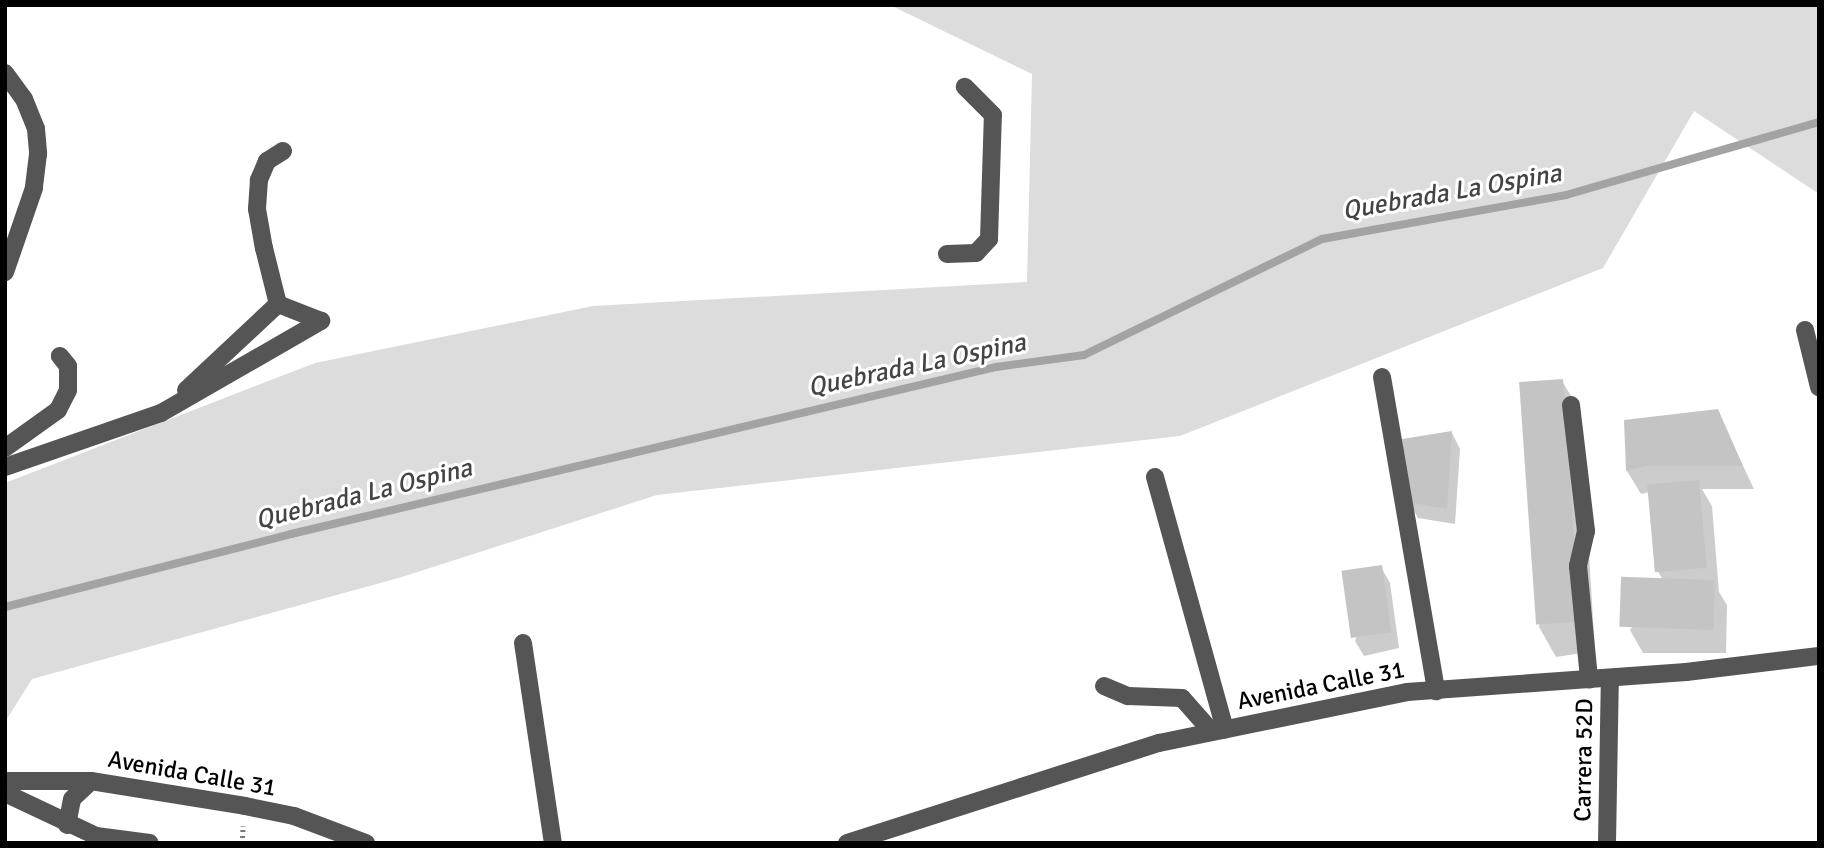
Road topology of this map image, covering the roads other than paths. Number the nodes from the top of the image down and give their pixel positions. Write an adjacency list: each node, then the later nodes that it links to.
1 (5, 73): 5 (street)
2 (965, 87): 4 (street)
3 (283, 151): 6 (street)
4 (947, 254)
5 (5, 272)
6 (278, 304): 12 (street); 12 (street)
7 (1805, 330): 10 (street)
8 (60, 356): 13 (street)
9 (1382, 377): 20 (street)
10 (1819, 387)
11 (1571, 405): 18 (street)
12 (161, 413): 13 (street)
13 (6, 459)
14 (1155, 477): 21 (street)
15 (523, 643): 28 (street)
16 (1819, 656): 17 (street, Avenida Calle 31)
17 (1610, 678): 18 (street, Avenida Calle 31); 30 (street, Carrera 52D)
18 (1589, 679): 20 (street, Avenida Calle 31)
19 (1104, 686): 21 (street)
20 (1436, 691): 21 (street, Avenida Calle 31)
21 (1219, 731): 29 (street, Avenida Calle 31)
22 (5, 782): 23 (street, Avenida Calle 31)
23 (91, 782): 25 (street); 27 (street, Avenida Calle 31)
24 (5, 793): 25 (street)
25 (67, 825): 26 (street)
26 (150, 843)
27 (366, 843)
28 (553, 843)
29 (847, 843)
30 (1607, 843)

